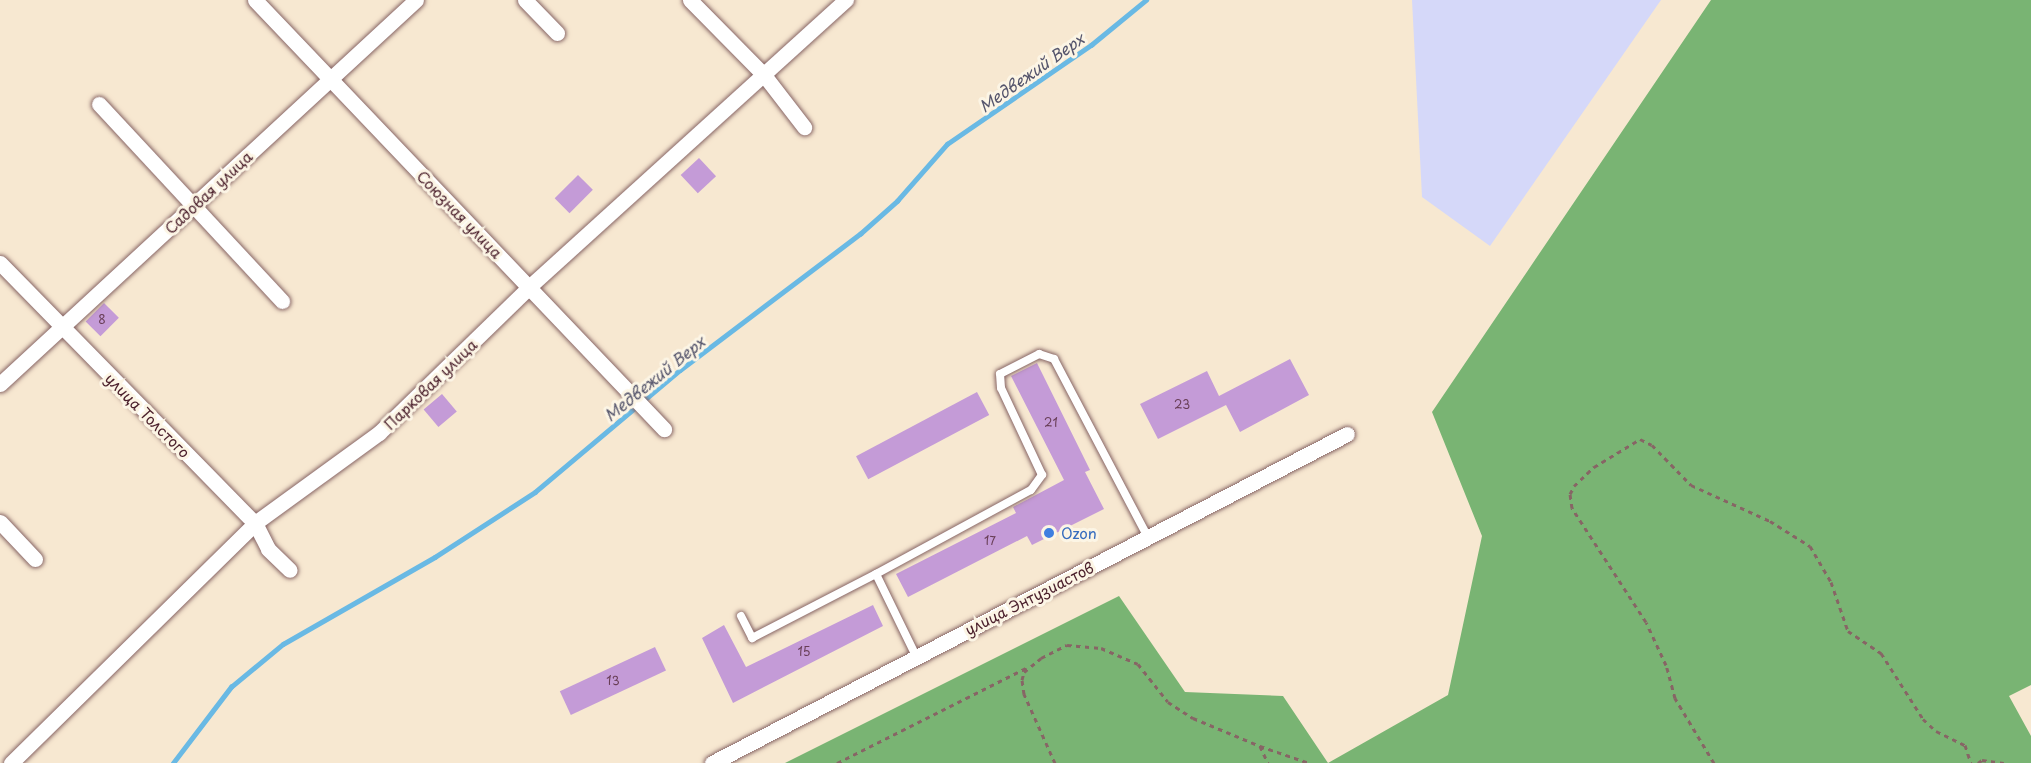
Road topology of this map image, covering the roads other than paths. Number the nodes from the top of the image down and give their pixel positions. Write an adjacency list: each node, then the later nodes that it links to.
1 (255, 0): 8 (street, Союзная улица)
2 (416, 0): 8 (street, Садовая улица)
3 (525, 0): 6 (street)
4 (690, 0): 7 (street)
5 (846, 0): 7 (street, Парковая улица)
6 (557, 33)
7 (764, 75): 10 (street); 13 (street, Парковая улица)
8 (331, 79): 11 (street, Садовая улица); 13 (street, Союзная улица)
9 (99, 104): 11 (street)
10 (804, 127)
11 (191, 208): 14 (street); 15 (street, Садовая улица)
12 (0, 263): 15 (street, улица Толстого)
13 (529, 287): 17 (street, Союзная улица); 20 (street, Парковая улица)
14 (282, 301)
15 (62, 328): 16 (street, Садовая улица); 20 (street, улица Толстого)
16 (0, 384)
17 (664, 429)
18 (1347, 434): 21 (street, улица Энтузиастов)
19 (0, 522): 22 (street)
20 (255, 524): 23 (street, улица Толстого); 27 (street, Парковая улица)
21 (1148, 537): 24 (lane); 26 (street, улица Энтузиастов)
22 (35, 559)
23 (290, 570)
24 (876, 574): 25 (lane); 26 (lane)
25 (741, 616)
26 (916, 656): 28 (street, улица Энтузиастов)
27 (11, 763)
28 (712, 763)

